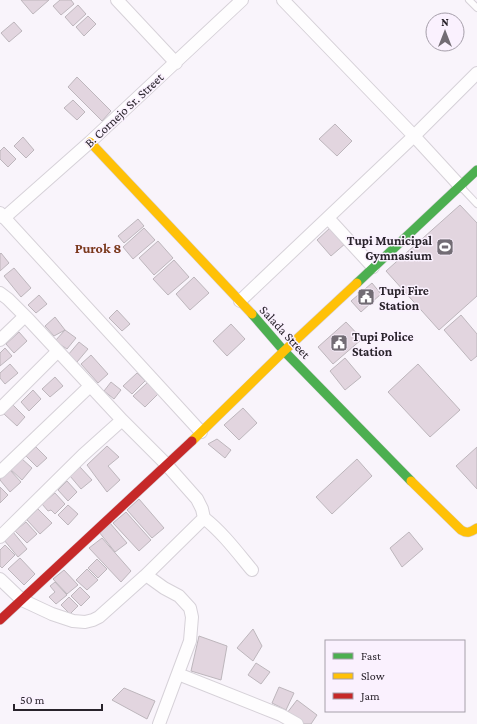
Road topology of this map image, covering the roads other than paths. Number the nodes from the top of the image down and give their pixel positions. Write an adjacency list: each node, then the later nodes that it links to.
1 (117, 0): 6 (street)
2 (242, 0): 6 (street, B. Cornejo Sr. Street)
3 (283, 0): 8 (street)
4 (469, 0): 5 (lane)
5 (477, 8)
6 (176, 63): 9 (street, B. Cornejo Sr. Street)
7 (477, 73): 8 (street)
8 (414, 136): 11 (street); 14 (street)
9 (90, 142): 13 (street, B. Cornejo Sr. Street); 17 (street, Salada Street)
10 (477, 170): 11 (street)
11 (460, 186): 12 (lane); 15 (street)
12 (477, 204)
13 (2, 216): 25 (street)
14 (328, 218): 15 (street); 17 (street)
15 (373, 267): 21 (street)
16 (0, 292): 18 (street)
17 (240, 301): 21 (street, Salada Street)
18 (25, 316): 19 (street); 20 (street)
19 (0, 340)
20 (58, 351): 22 (street); 23 (street)
21 (284, 351): 25 (street); 29 (street, Salada Street)
22 (90, 386): 24 (street); 27 (street)
23 (0, 408)
24 (122, 420): 26 (street); 30 (street)
25 (201, 432): 26 (street)
26 (166, 464): 28 (street); 34 (street)
27 (0, 472)
28 (204, 518): 31 (street); 32 (street)
29 (477, 528)
30 (0, 537)
31 (252, 570)
32 (146, 576): 34 (street); 36 (street)
33 (0, 579): 34 (street)
34 (22, 600): 35 (street)
35 (0, 620)
36 (178, 674): 37 (street); 38 (street)
37 (159, 724)
38 (297, 724)

